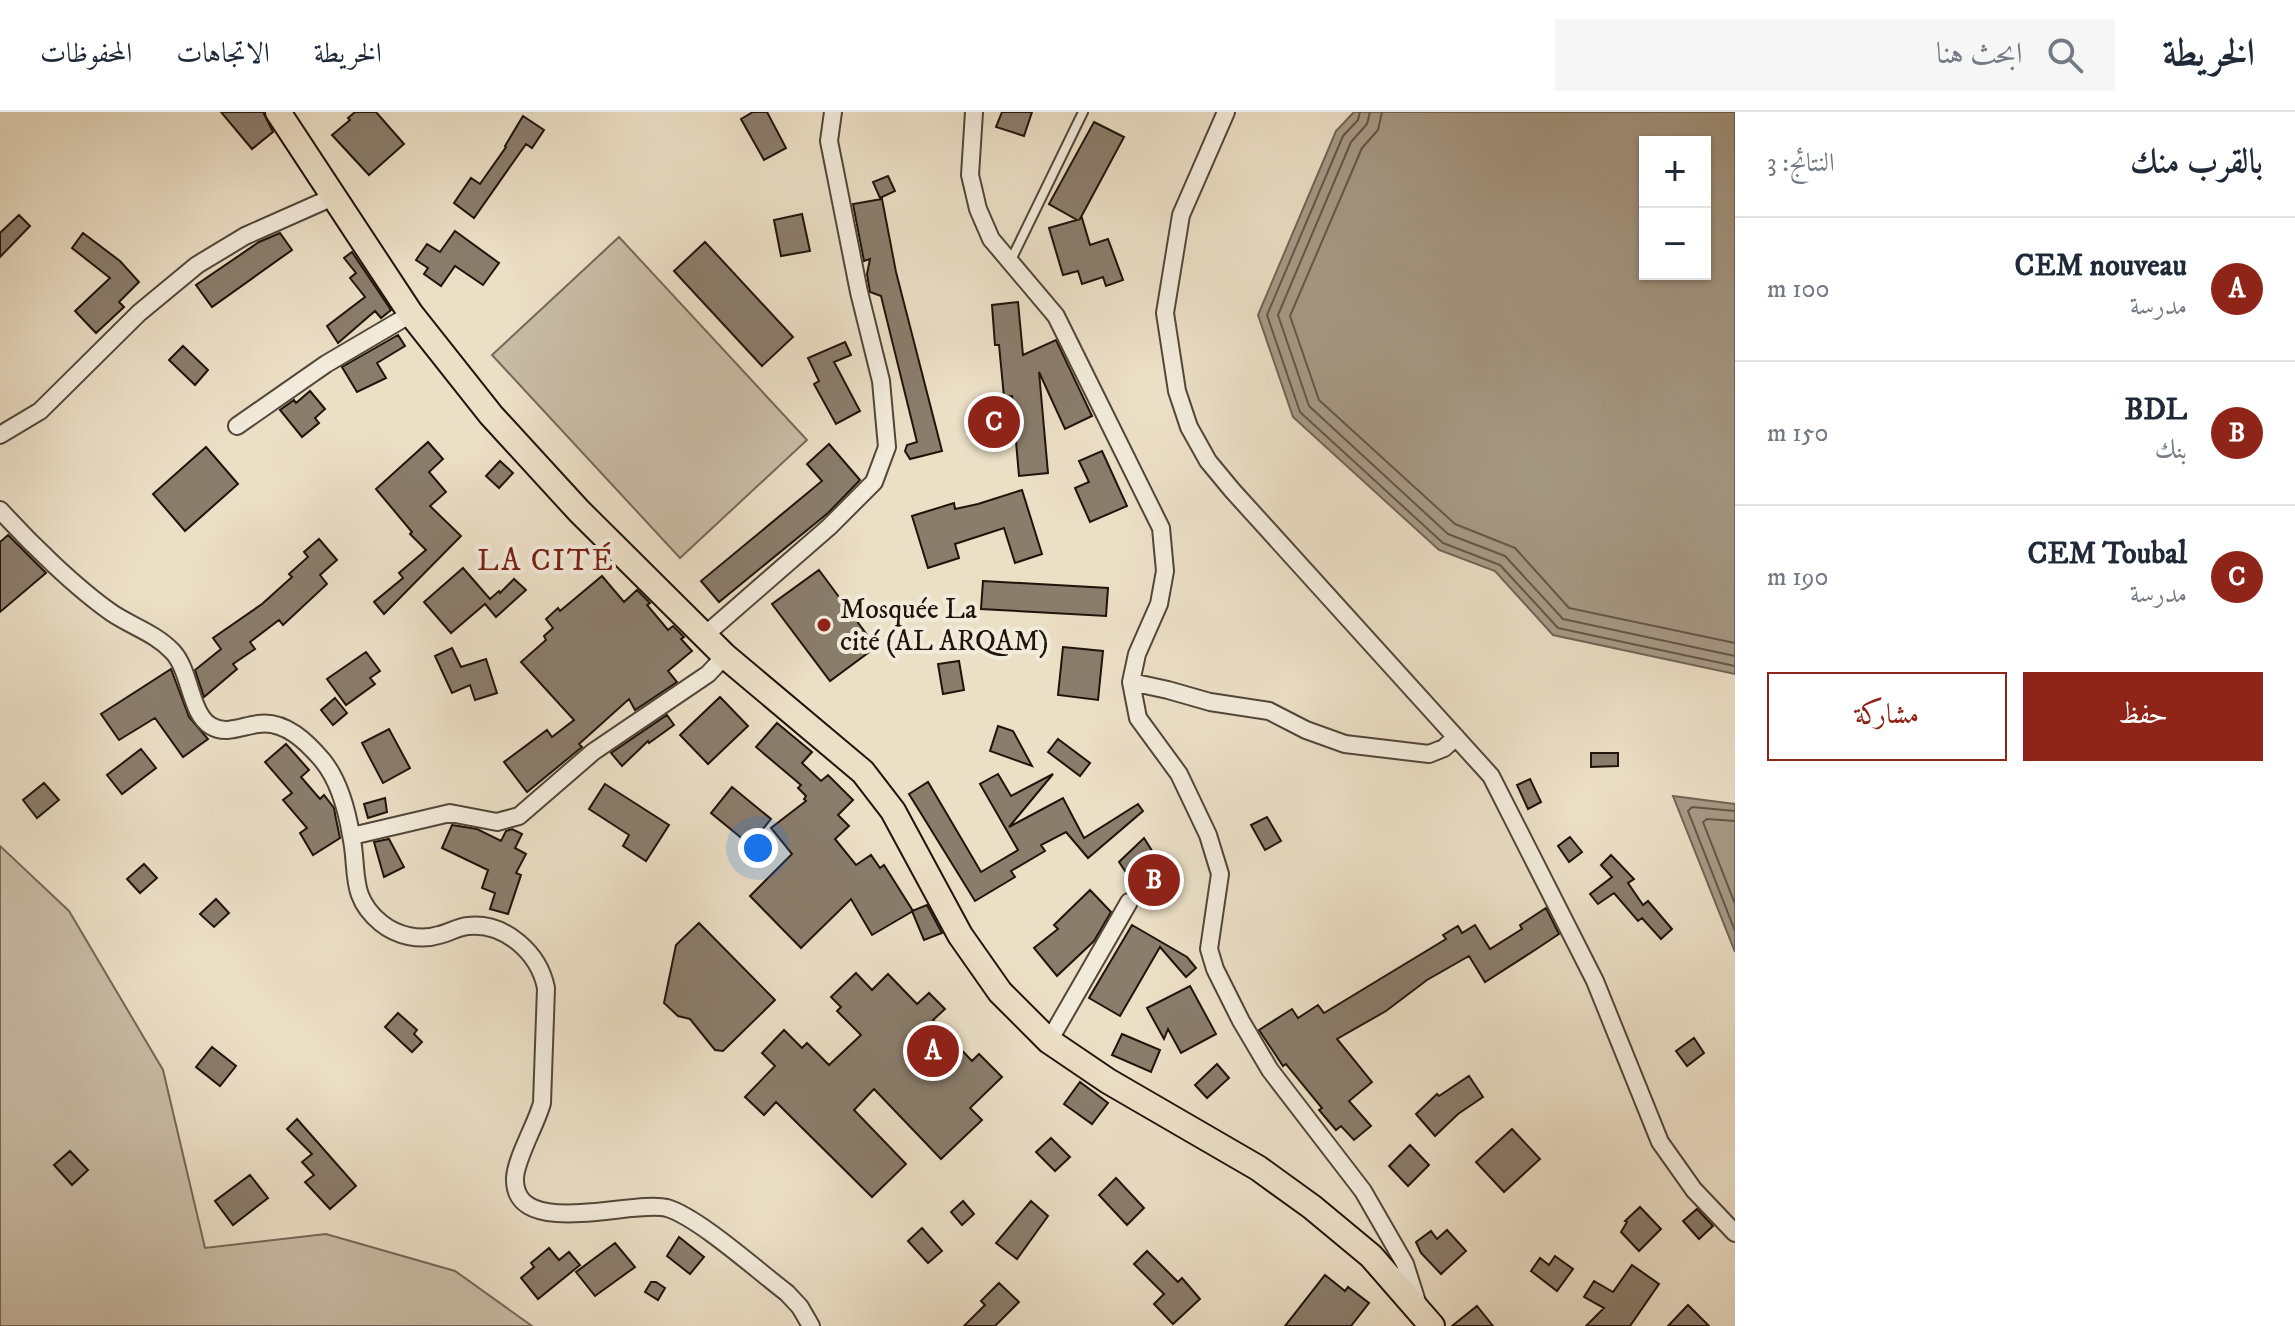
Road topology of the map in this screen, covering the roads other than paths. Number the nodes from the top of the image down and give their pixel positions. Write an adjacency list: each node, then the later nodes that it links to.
1 (278, 112): 6 (main road)
2 (833, 112): 12 (street)
3 (974, 112): 7 (street)
4 (1083, 112): 7 (lane)
5 (1226, 112): 15 (street)
6 (333, 197): 8 (main road); 10 (street)
7 (1010, 262): 14 (street)
8 (411, 314): 9 (street); 12 (main road)
9 (237, 426)
10 (0, 435)
11 (0, 510): 16 (street)
12 (705, 635): 13 (main road)
13 (725, 656): 16 (street); 18 (main road)
14 (1131, 682): 15 (street); 20 (street)
15 (1456, 737): 19 (street)
16 (352, 836): 21 (street)
17 (1129, 902): 18 (street)
18 (1049, 1041): 20 (main road)
19 (1735, 1233)
20 (1426, 1319)
21 (811, 1326)

